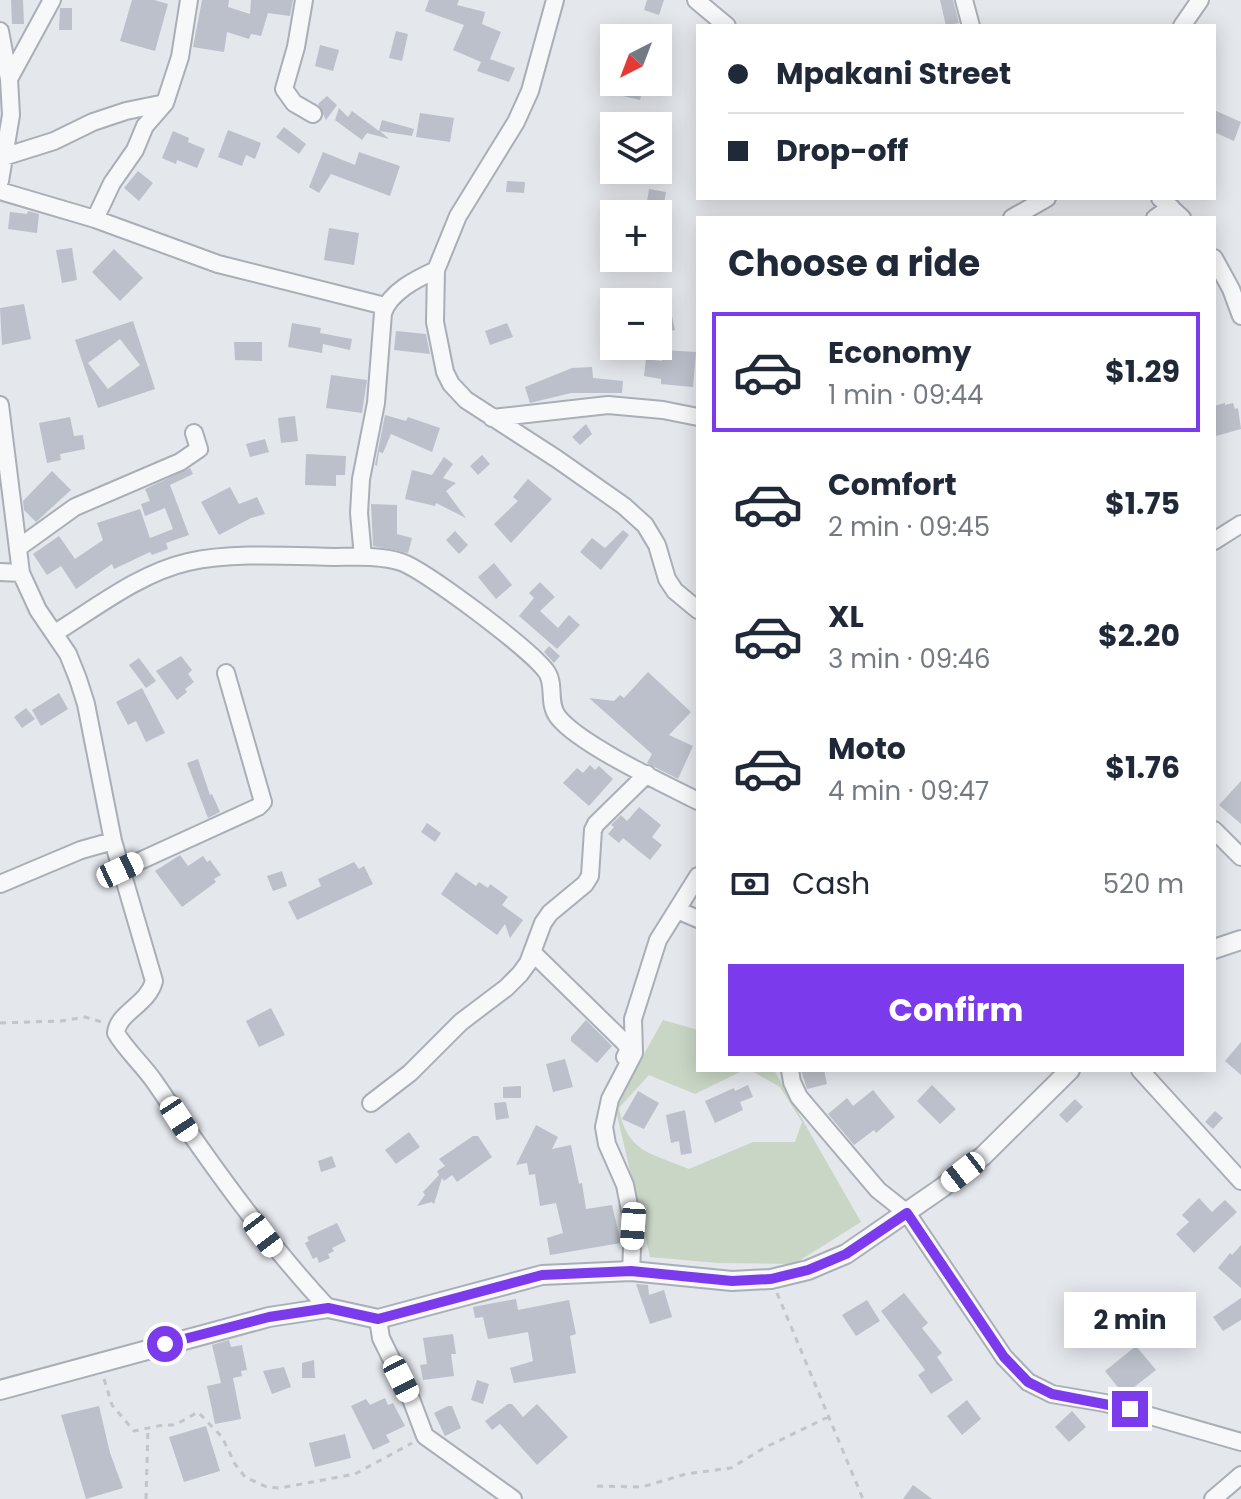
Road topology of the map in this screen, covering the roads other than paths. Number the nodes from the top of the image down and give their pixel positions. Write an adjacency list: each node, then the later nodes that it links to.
1 (52, 0): 12 (street)
2 (189, 0): 13 (street)
3 (304, 0): 14 (street)
4 (555, 0): 22 (street)
5 (696, 0): 8 (street)
6 (964, 0): 9 (street)
7 (1200, 0): 10 (street)
8 (725, 24)
9 (970, 24)
10 (1183, 24)
11 (0, 31): 12 (street)
12 (9, 79): 15 (street)
13 (165, 103): 15 (street); 20 (street)
14 (313, 114)
15 (2, 157): 16 (street)
16 (0, 181)
17 (0, 191): 20 (street)
18 (1044, 200): 19 (street)
19 (1016, 216)
20 (95, 219): 23 (street)
21 (1216, 262): 24 (street)
22 (436, 270): 23 (street); 27 (street)
23 (385, 306): 32 (street)
24 (1241, 316)
25 (0, 405): 31 (street)
26 (696, 417): 27 (street)
27 (492, 418): 35 (street)
28 (194, 433): 31 (street)
29 (1241, 524): 30 (street)
30 (1216, 540)
31 (18, 548): 34 (street)
32 (363, 557): 36 (street); 38 (street)
33 (0, 572): 34 (street)
34 (21, 573): 36 (street)
35 (696, 608)
36 (55, 633): 41 (street)
37 (226, 673): 43 (street)
38 (647, 774): 39 (street); 50 (street)
39 (696, 800)
40 (1216, 832): 42 (street)
41 (113, 841): 43 (street); 45 (street)
42 (1241, 857)
43 (120, 870): 59 (street)
44 (696, 879): 46 (street)
45 (0, 884)
46 (677, 910): 47 (street); 58 (street)
47 (696, 918)
48 (1241, 940): 49 (street)
49 (1216, 948)
50 (533, 953): 54 (street); 55 (street)
51 (790, 1072): 57 (street)
52 (1068, 1072): 57 (street)
53 (1142, 1072): 56 (street)
54 (371, 1103)
55 (599, 1133)
56 (1241, 1181)
57 (907, 1213): 58 (street); 62 (street)
58 (631, 1271): 60 (street)
59 (328, 1308): 60 (street); 61 (street)
60 (378, 1319): 64 (street)
61 (0, 1390)
62 (1241, 1442)
63 (1241, 1475): 65 (street)
64 (513, 1499)
65 (1213, 1499)

